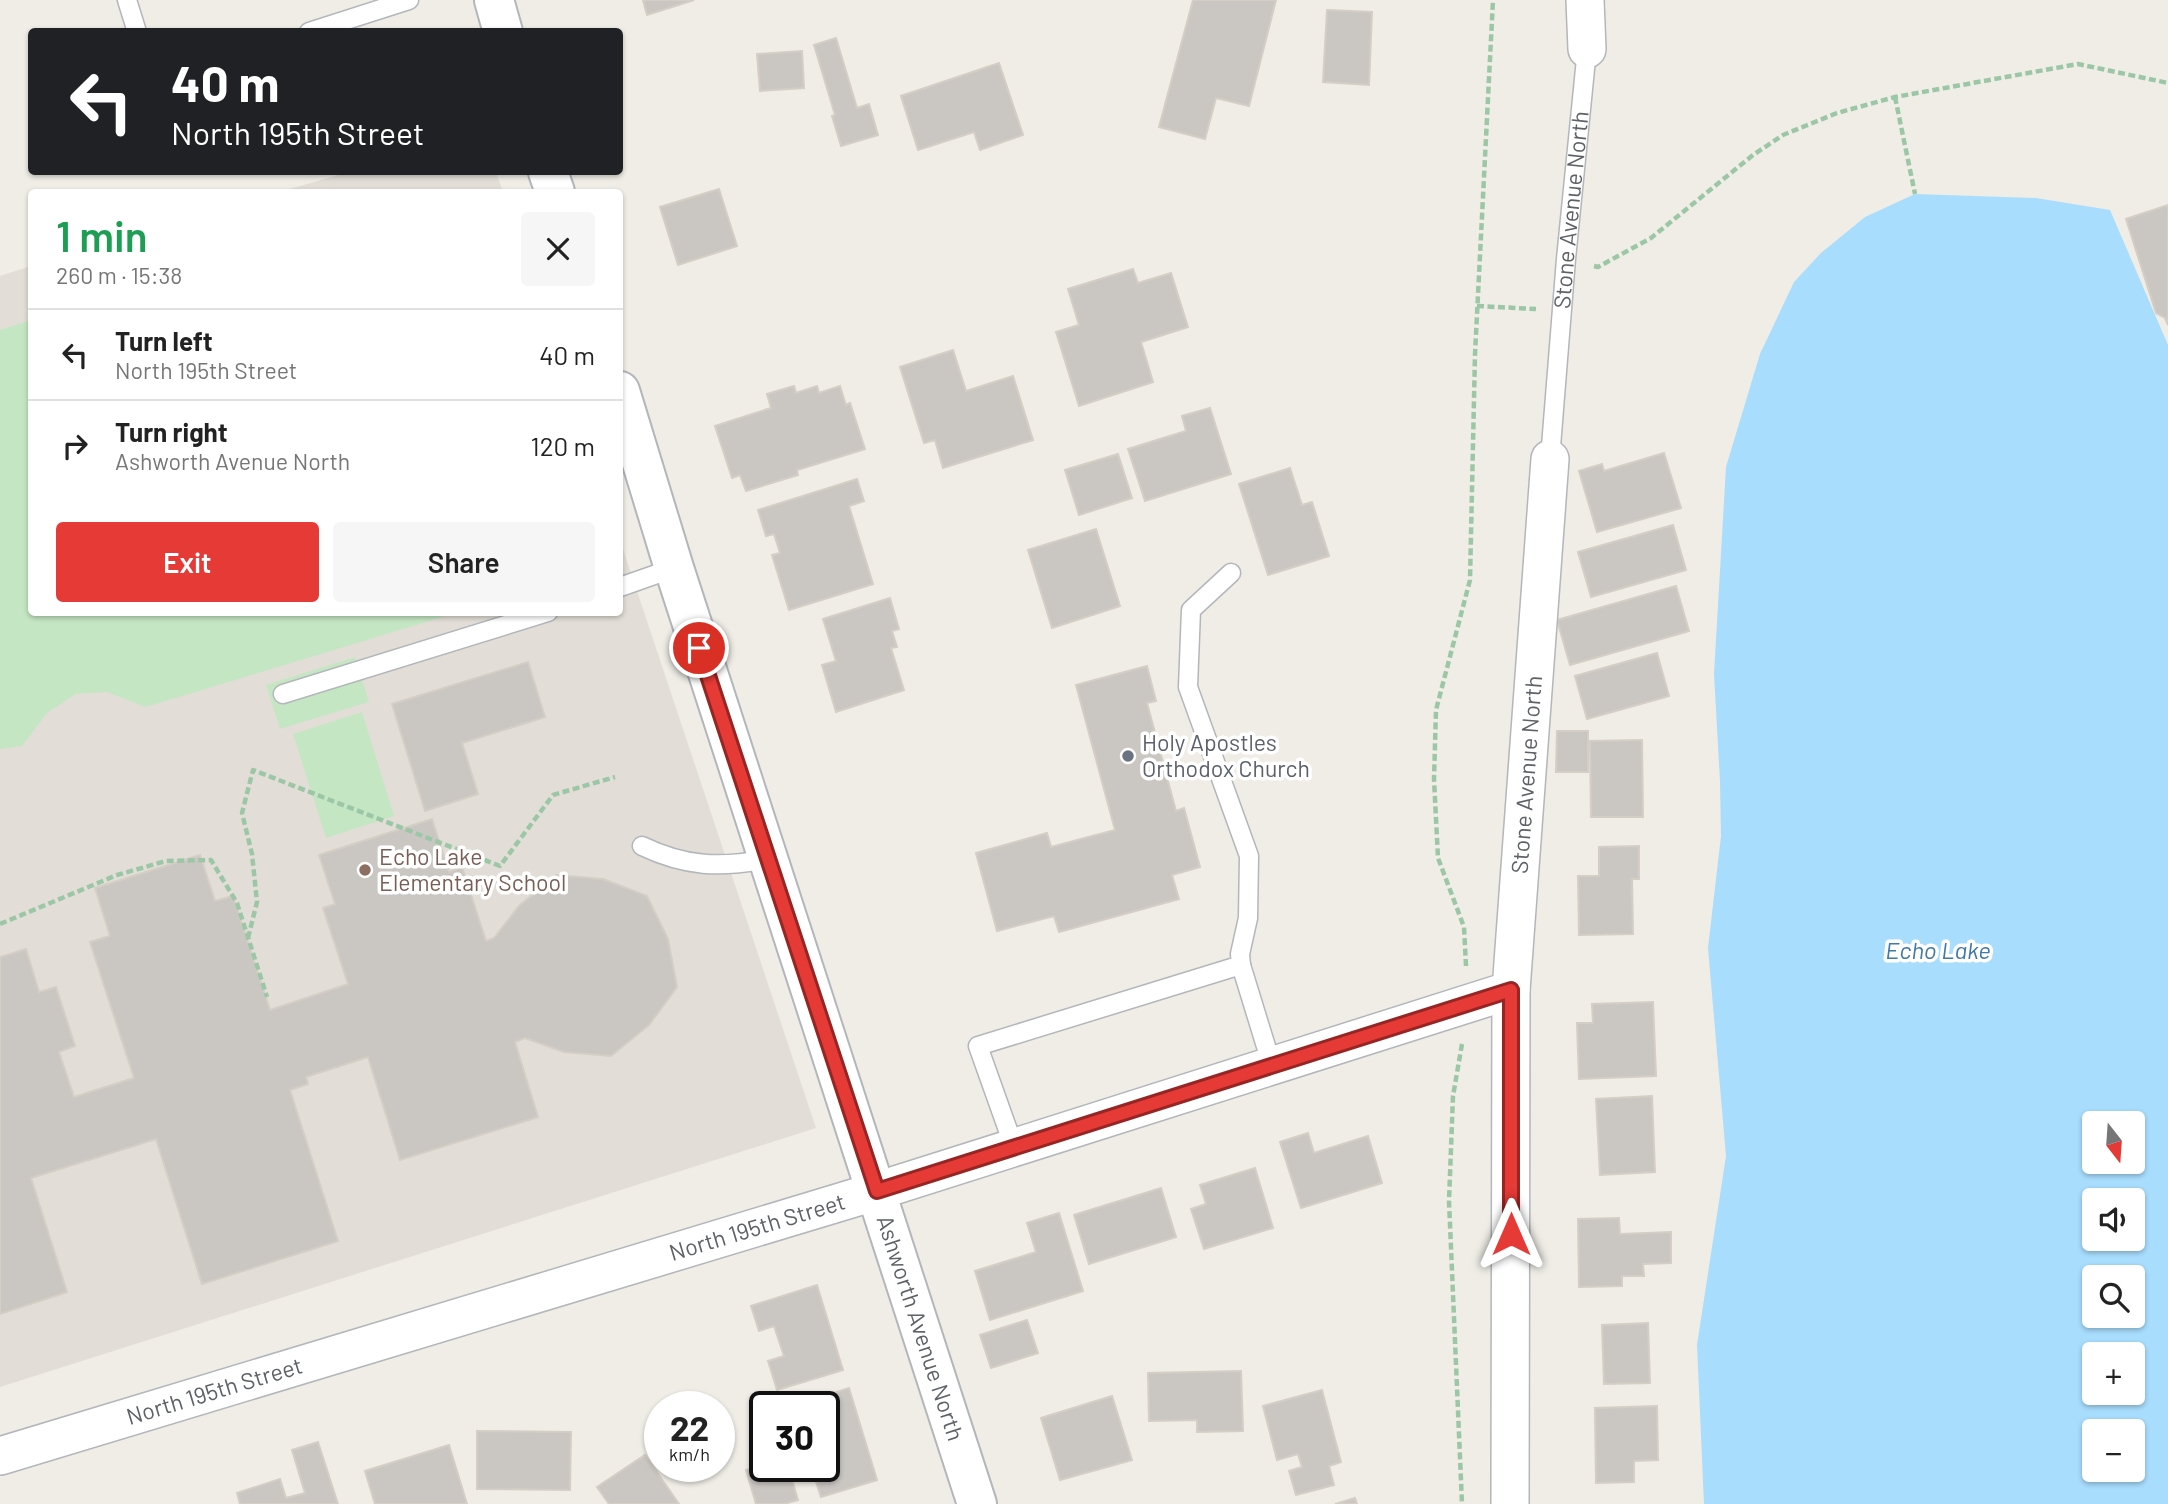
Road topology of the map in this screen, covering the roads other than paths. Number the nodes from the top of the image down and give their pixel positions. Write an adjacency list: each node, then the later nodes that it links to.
1 (127, 0): 5 (lane)
2 (408, 0): 6 (lane)
3 (494, 0): 7 (street)
4 (1585, 0): 8 (street)
5 (135, 28)
6 (321, 28)
7 (502, 28)
8 (1587, 49): 10 (lane, Stone Avenue North)
9 (623, 401): 11 (street, Ashworth Avenue North)
10 (1550, 459): 19 (street, Stone Avenue North)
11 (674, 569): 13 (lane); 17 (street, Ashworth Avenue North)
12 (1231, 573): 18 (lane)
13 (623, 586)
14 (535, 616): 15 (lane)
15 (283, 694)
16 (642, 846): 17 (lane)
17 (767, 859): 22 (street, Ashworth Avenue North)
18 (1241, 965): 20 (lane); 21 (lane)
19 (1511, 990): 20 (street, North 195th Street); 25 (street, Stone Avenue North)
20 (1272, 1066): 21 (street, North 195th Street)
21 (1014, 1147): 22 (street, North 195th Street)
22 (877, 1191): 23 (street, North 195th Street); 24 (street, Ashworth Avenue North)
23 (0, 1456)
24 (976, 1504)
25 (1510, 1504)

